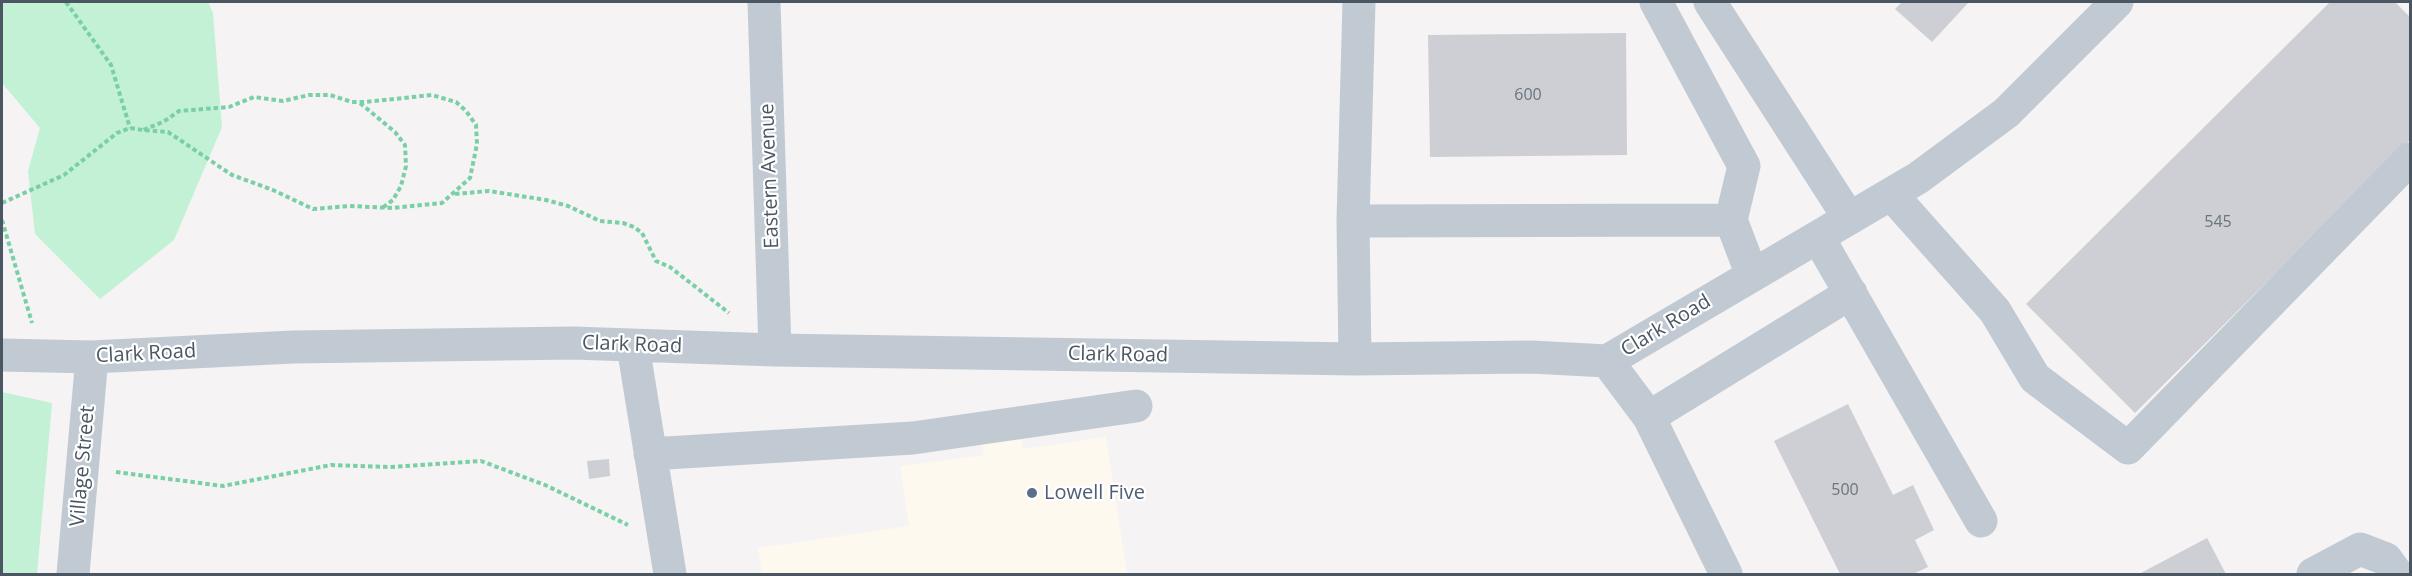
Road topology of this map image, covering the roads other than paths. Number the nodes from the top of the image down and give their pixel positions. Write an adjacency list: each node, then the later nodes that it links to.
1 (764, 2): 15 (street, Eastern Avenue)
2 (1359, 2): 10 (street)
3 (1656, 2): 9 (street)
4 (1710, 2): 8 (street)
5 (2117, 2): 7 (street, Clark Road)
6 (2410, 159): 7 (street)
7 (1891, 194): 8 (street, Clark Road)
8 (1849, 218): 11 (street, Clark Road)
9 (1731, 220): 10 (street); 12 (street)
10 (1353, 221): 18 (street)
11 (1818, 237): 12 (street, Clark Road); 13 (street)
12 (1752, 275): 19 (street, Clark Road)
13 (1851, 293): 21 (street); 23 (street)
14 (633, 346): 15 (street, Clark Road); 17 (street, Clark Road); 22 (street)
15 (775, 350): 18 (street, Clark Road)
16 (2, 355): 17 (street, Clark Road)
17 (92, 357): 25 (street, Village Street)
18 (1355, 358): 19 (street, Clark Road)
19 (1607, 361): 21 (street)
20 (1136, 406): 22 (street)
21 (1648, 417): 26 (street)
22 (650, 454): 24 (street)
23 (1981, 521)
24 (667, 559)
25 (73, 574)
26 (1726, 574)
27 (2313, 574): 28 (street)
28 (2397, 574)

